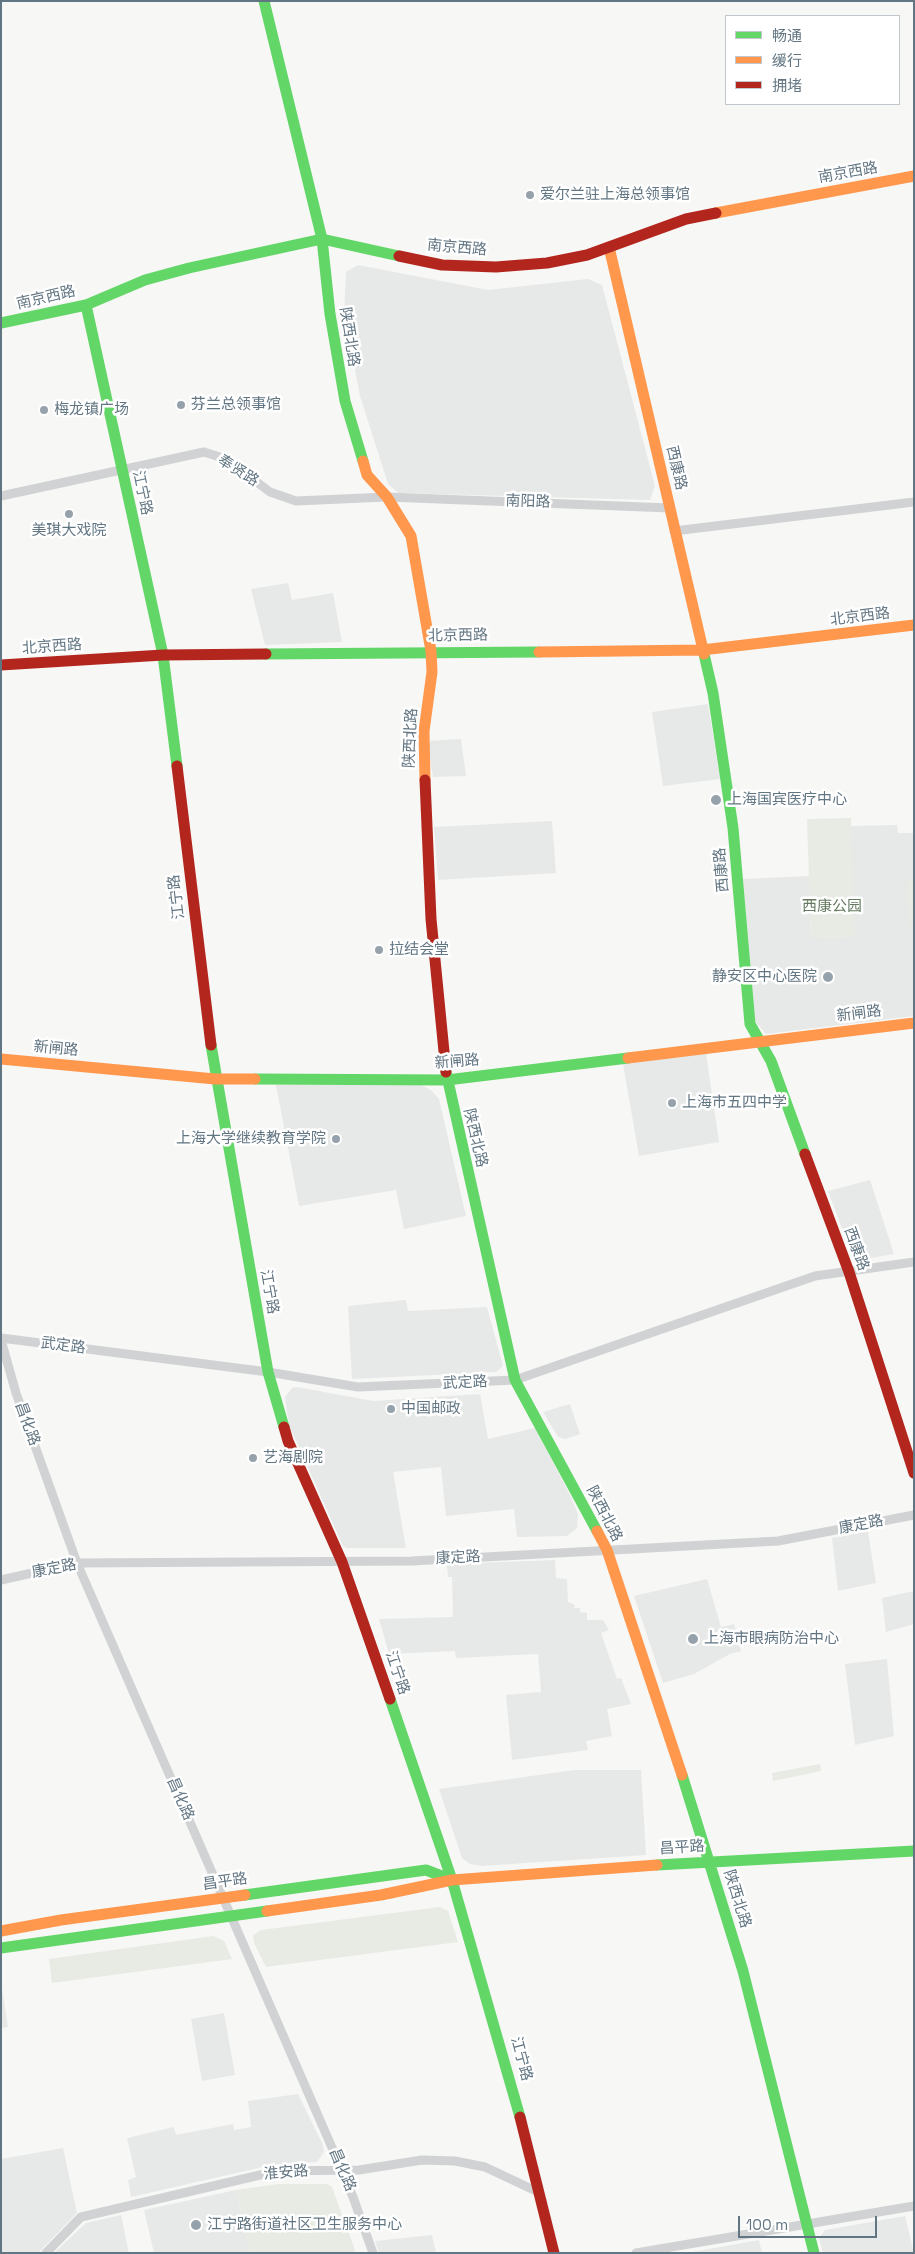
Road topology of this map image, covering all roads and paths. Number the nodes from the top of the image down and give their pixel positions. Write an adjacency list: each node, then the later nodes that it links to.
1 (264, 1): 3 (main road, 陕西北路)
2 (914, 176): 4 (main road, 南京西路)
3 (322, 239): 4 (main road, 南京西路); 5 (main road, 南京西路); 9 (main road, 陕西北路)
4 (609, 247): 11 (main road, 西康路)
5 (86, 305): 6 (main road, 南京西路); 7 (main road, 江宁路)
6 (1, 323)
7 (122, 468): 8 (street, 奉贤路); 9 (street, 奉贤路); 16 (main road, 江宁路)
8 (1, 496)
9 (387, 497): 11 (street, 南阳路); 15 (main road, 陕西北路)
10 (914, 502): 12 (street)
11 (670, 508): 12 (main road, 西康路)
12 (674, 531): 14 (main road, 西康路)
13 (914, 625): 14 (main road, 北京西路)
14 (702, 650): 15 (main road, 北京西路); 19 (main road, 西康路)
15 (431, 651): 16 (main road, 北京西路); 22 (main road, 陕西北路)
16 (163, 655): 17 (main road, 北京西路); 21 (main road, 江宁路)
17 (1, 665)
18 (914, 1023): 19 (main road, 新闸路)
19 (761, 1041): 22 (main road, 新闸路); 24 (main road, 西康路)
20 (1, 1059): 21 (main road, 新闸路)
21 (215, 1080): 22 (main road, 新闸路); 26 (main road, 江宁路)
22 (447, 1080): 27 (main road, 陕西北路)
23 (914, 1262): 24 (street, 武定路)
24 (849, 1272): 27 (street, 武定路); 28 (main road, 西康路)
25 (1, 1339): 26 (street, 武定路); 32 (street, 昌化路)
26 (268, 1372): 27 (street, 武定路); 31 (main road, 江宁路)
27 (516, 1380): 30 (main road, 陕西北路)
28 (914, 1473)
29 (914, 1514): 30 (street, 康定路)
30 (607, 1550): 31 (street, 康定路); 35 (main road, 陕西北路)
31 (342, 1562): 32 (street, 康定路); 36 (main road, 江宁路)
32 (77, 1563): 33 (street, 康定路); 37 (street, 昌化路)
33 (1, 1580)
34 (914, 1851): 35 (main road, 昌平路)
35 (710, 1861): 36 (main road, 昌平路); 44 (main road, 陕西北路)
36 (452, 1880): 37 (main road, 昌平路); 38 (main road, 昌平路); 42 (main road, 江宁路)
37 (223, 1897): 38 (street, 昌化路); 39 (main road, 昌平路)
38 (231, 1916): 40 (main road, 昌平路); 41 (street, 昌化路)
39 (1, 1931)
40 (1, 1948)
41 (341, 2170): 42 (street, 淮安路); 45 (street, 淮安路); 46 (street, 昌化路)
42 (538, 2192): 47 (main road, 江宁路)
43 (914, 2206): 44 (street)
44 (805, 2226): 48 (street); 49 (main road, 陕西北路)
45 (46, 2253)
46 (373, 2253)
47 (554, 2253)
48 (636, 2253)
49 (814, 2253)

